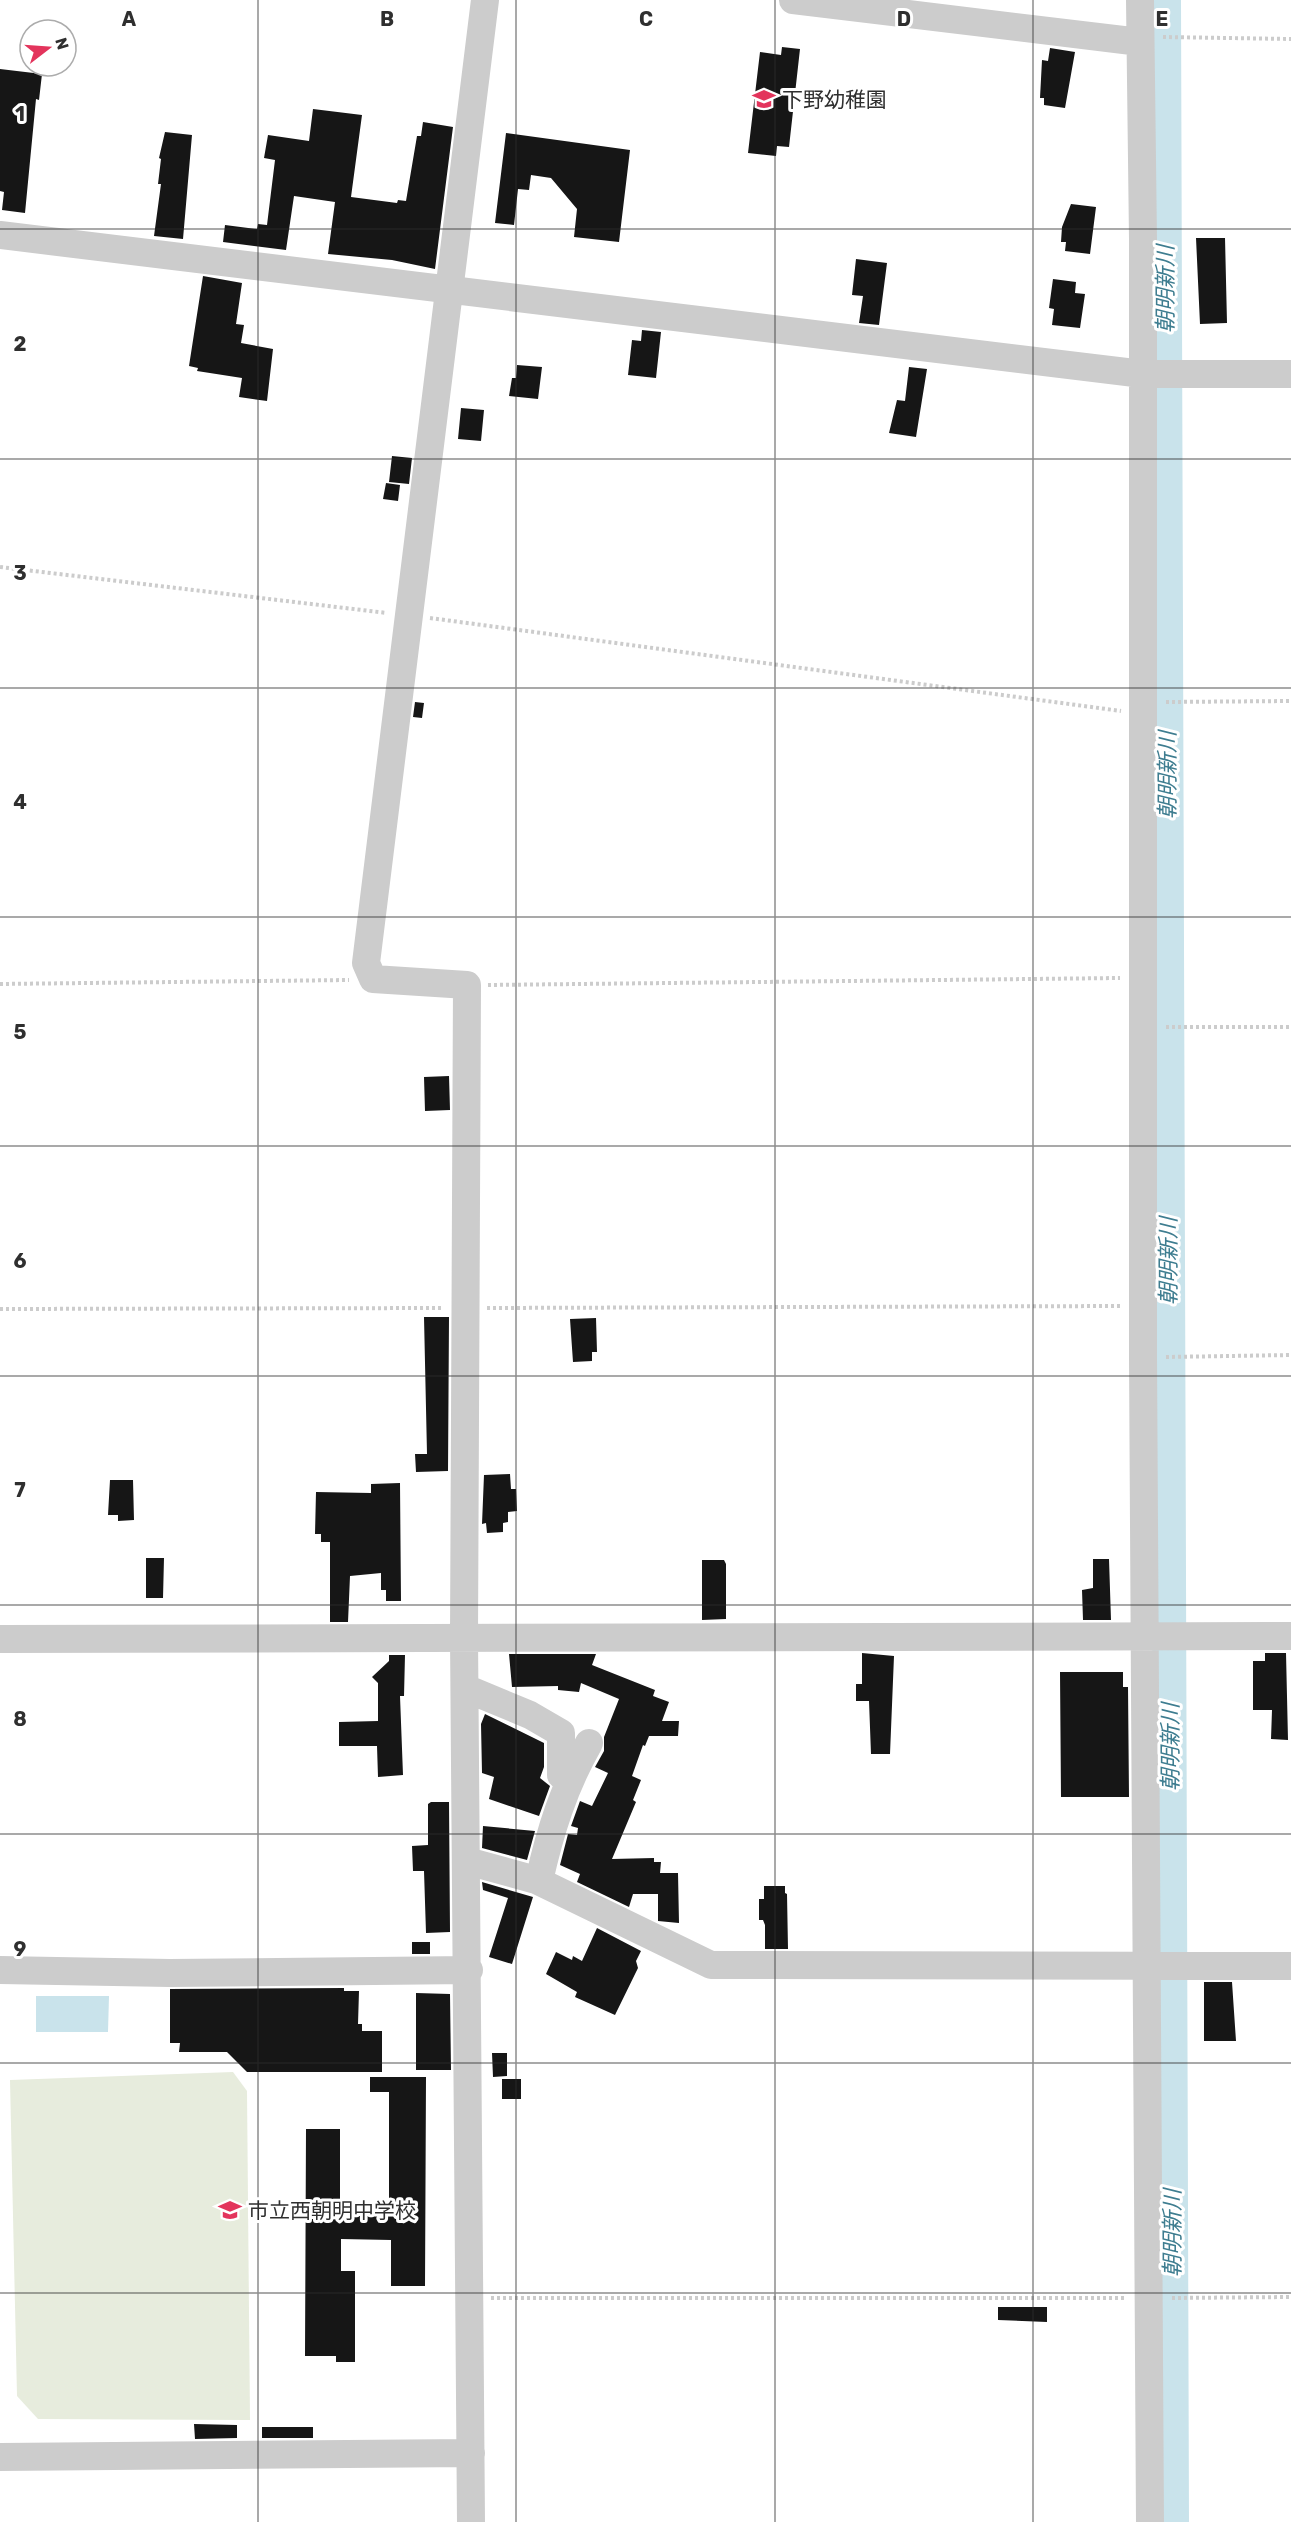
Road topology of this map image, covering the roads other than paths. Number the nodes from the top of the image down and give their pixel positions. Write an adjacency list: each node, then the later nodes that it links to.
1 (485, 0): 6 (street)
2 (793, 0): 4 (street)
3 (1140, 0): 4 (street)
4 (1140, 42): 7 (street)
5 (0, 235): 6 (street)
6 (450, 289): 7 (street); 9 (street)
7 (1159, 374): 8 (street); 11 (street)
8 (1291, 374)
9 (464, 1636): 11 (street); 12 (street); 13 (street)
10 (1291, 1636): 11 (street)
11 (1162, 1637): 18 (street)
12 (0, 1639)
13 (465, 1688): 15 (street); 16 (street)
14 (589, 1743): 15 (street)
15 (569, 1778): 17 (street)
16 (467, 1861): 17 (street); 21 (street)
17 (538, 1881): 18 (street)
18 (1164, 1966): 19 (street); 25 (street)
19 (1291, 1966)
20 (0, 1970): 21 (street)
21 (469, 1970): 22 (street)
22 (471, 2453): 23 (street); 24 (street)
23 (0, 2457)
24 (471, 2522)
25 (1150, 2522)

